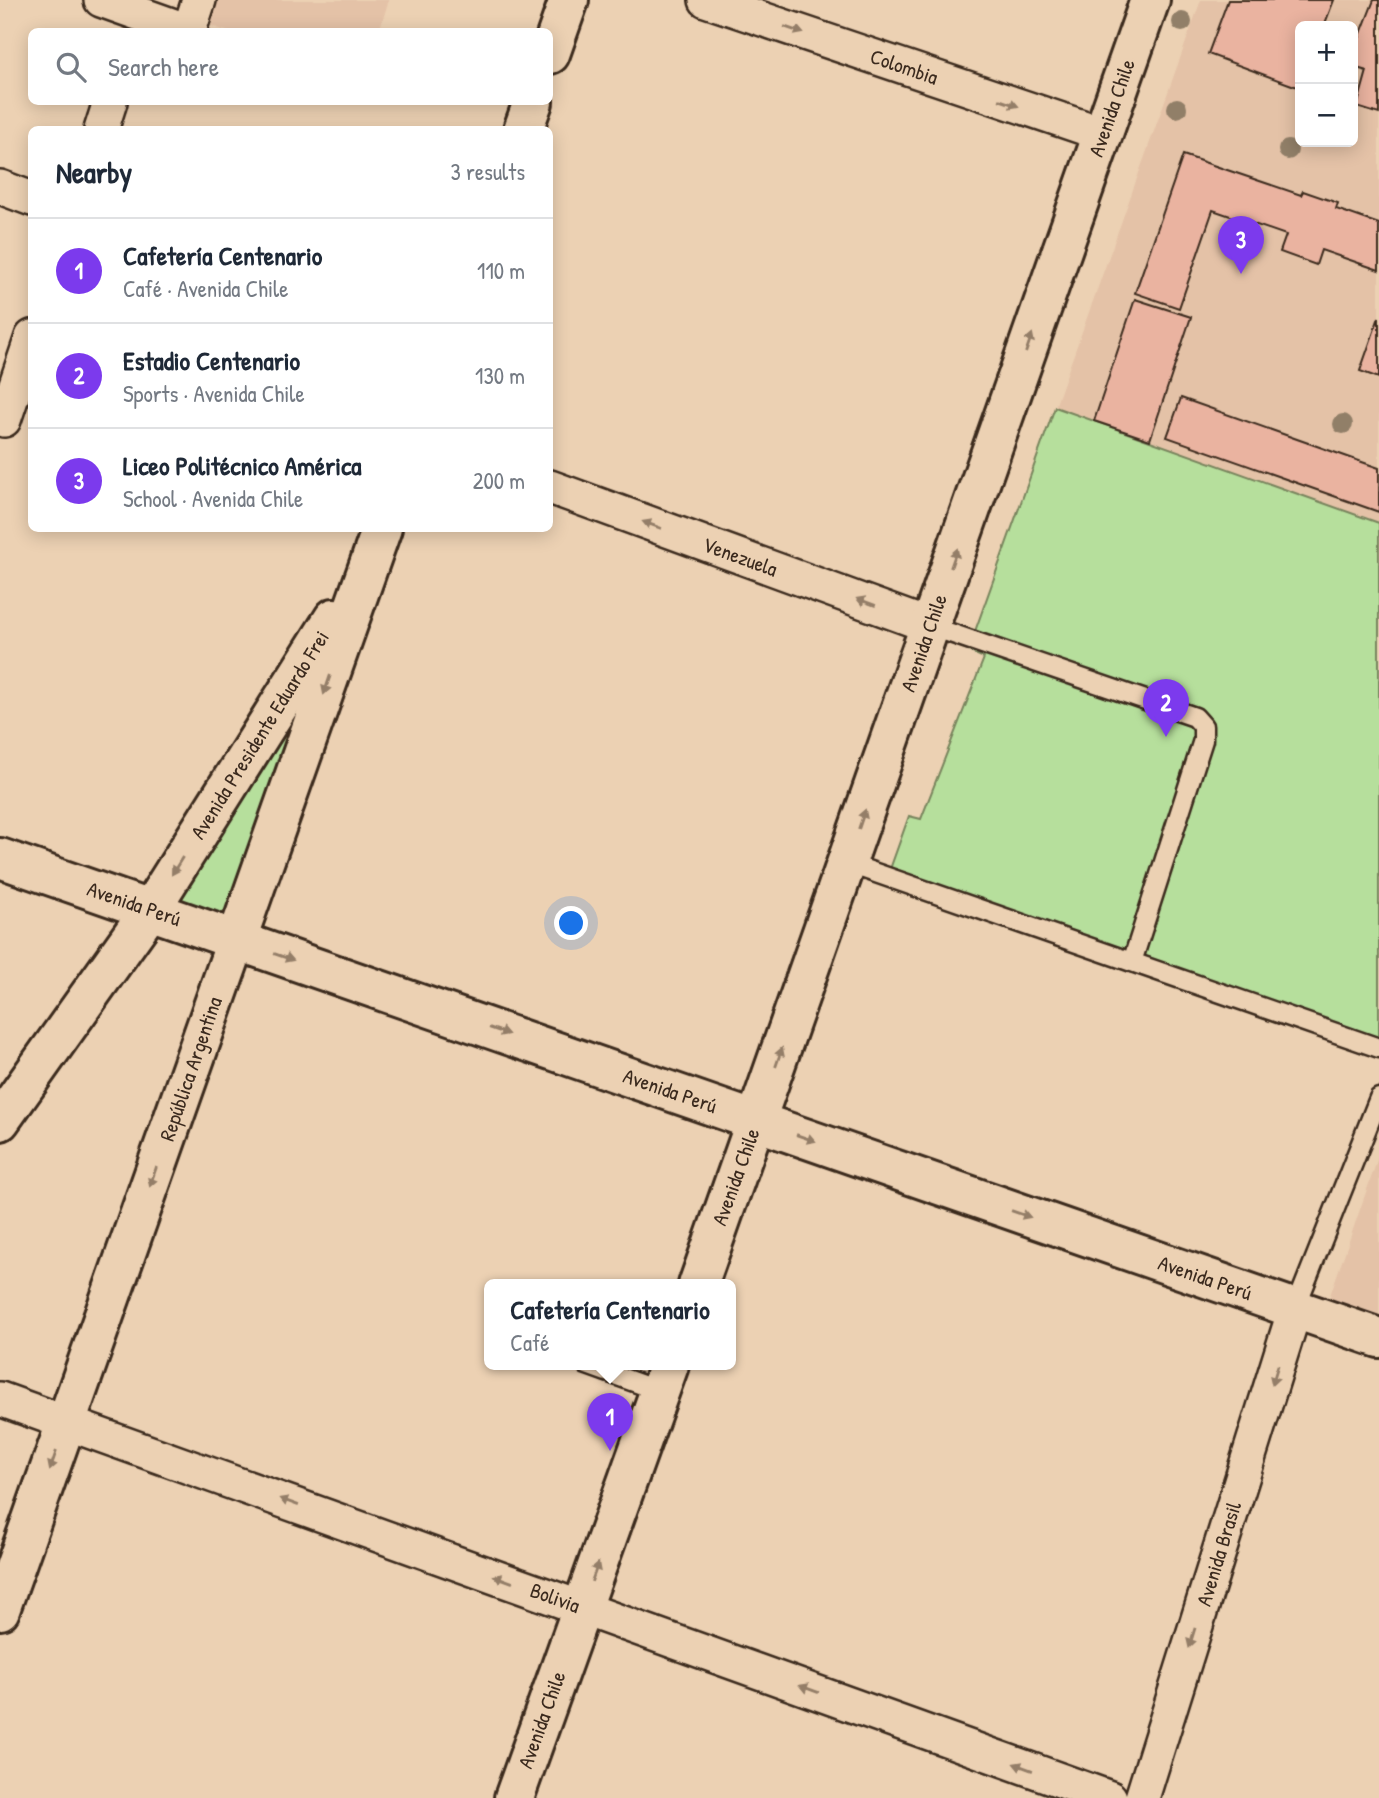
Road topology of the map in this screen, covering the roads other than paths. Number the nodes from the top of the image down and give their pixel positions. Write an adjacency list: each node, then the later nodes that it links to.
1 (101, 0): 6 (street)
2 (199, 0): 8 (street)
3 (569, 0): 9 (main road)
4 (706, 0): 14 (street, Colombia, one-way to 14)
5 (1150, 0): 14 (main road, Avenida Chile)
6 (136, 23): 7 (street)
7 (170, 28)
8 (191, 28)
9 (553, 45)
10 (109, 105): 12 (street)
11 (532, 105): 13 (main road)
12 (102, 126)
13 (524, 126)
14 (1103, 134): 21 (main road, Avenida Chile, one-way to 14)
15 (0, 187): 16 (street)
16 (28, 198)
17 (28, 349): 18 (street)
18 (4, 420)
19 (553, 488): 21 (street, Venezuela, one-way to 19)
20 (376, 544): 24 (main road, Avenida Presidente Eduardo Frei, one-way to 24); 25 (main road, República Argentina, one-way to 25)
21 (930, 626): 23 (main road, Avenida Chile, one-way to 21); 26 (lane)
22 (0, 858): 24 (main road, Avenida Perú)
23 (847, 863): 26 (lane); 30 (main road, Avenida Chile, one-way to 23)
24 (150, 910): 25 (main road, Avenida Perú); 29 (main road, Avenida Presidente Eduardo Frei)
25 (236, 940): 30 (main road, Avenida Perú, one-way to 30); 37 (main road, República Argentina, one-way to 37)
26 (1132, 962): 27 (lane)
27 (1379, 1048)
28 (1379, 1098): 32 (lane)
29 (0, 1121)
30 (757, 1121): 31 (main road, Avenida Chile); 32 (main road, Avenida Perú, one-way to 32)
31 (700, 1279)
32 (1295, 1309): 33 (main road, Avenida Perú); 42 (street, Avenida Brasil, one-way to 42)
33 (1379, 1338)
34 (617, 1370): 35 (lane)
35 (664, 1378): 38 (main road, Avenida Chile, one-way to 35)
36 (0, 1399): 37 (street, Bolivia)
37 (66, 1422): 38 (street, Bolivia, one-way to 37); 39 (main road, República Argentina, one-way to 39)
38 (582, 1607): 40 (main road, Avenida Chile); 41 (street, Bolivia, one-way to 38)
39 (0, 1610)
40 (514, 1798)
41 (1110, 1798)
42 (1142, 1798)

